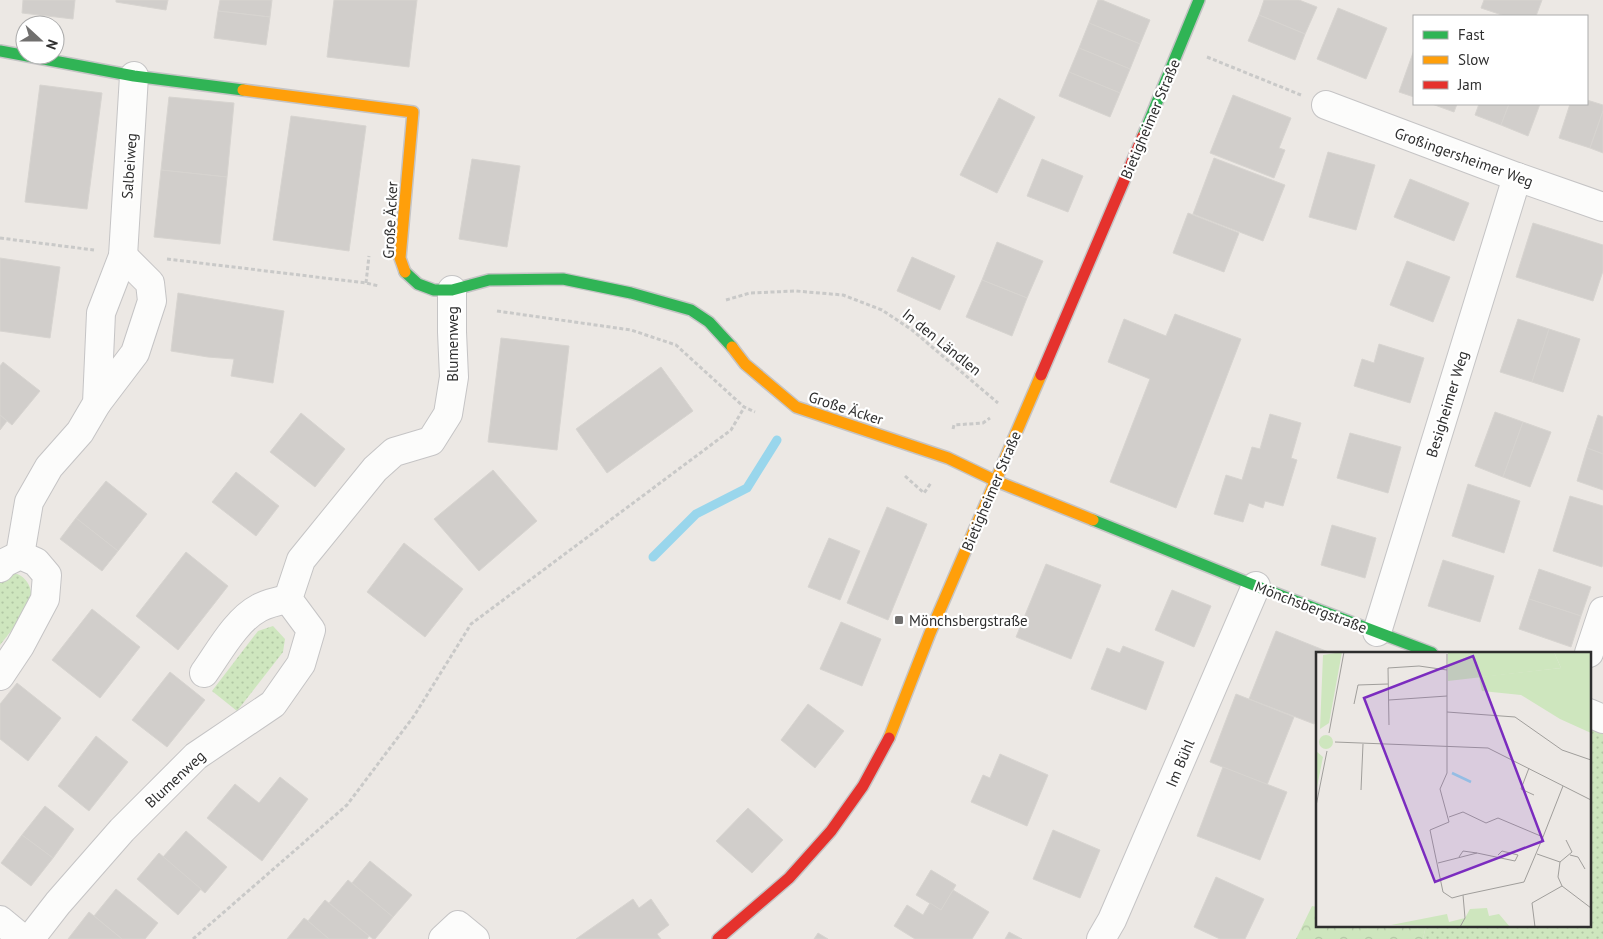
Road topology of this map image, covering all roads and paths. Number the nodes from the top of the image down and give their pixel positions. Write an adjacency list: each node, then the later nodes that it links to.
1 (1199, 0): 2 (street, Bietigheimer Straße)
2 (1181, 46): 5 (path); 18 (street, Bietigheimer Straße)
3 (0, 51): 4 (street, Große Äcker)
4 (134, 76): 9 (street, Salbeiweg); 11 (street, Große Äcker)
5 (1326, 105): 6 (street, Großingersheimer Weg)
6 (1517, 177): 7 (street, Großingersheimer Weg); 26 (street, Besigheimer Weg)
7 (1603, 207)
8 (0, 238): 9 (path)
9 (124, 256): 10 (path); 14 (street, Salbeiweg); 14 (street, Salbeiweg)
10 (386, 288)
11 (452, 296): 12 (street, Große Äcker); 15 (path); 24 (street, Blumenweg)
12 (691, 310): 13 (street, Große Äcker); 16 (path, In den Ländlen)
13 (762, 378): 15 (path); 19 (street, Große Äcker)
14 (97, 403): 22 (street, Salbeiweg)
15 (744, 407): 17 (path); 36 (path)
16 (1004, 408): 18 (path, In den Ländlen); 19 (path)
17 (762, 414)
18 (1020, 424): 21 (street, Bietigheimer Straße)
19 (948, 458): 20 (path); 21 (street, Große Äcker)
20 (898, 472)
21 (996, 481): 23 (street, Mönchsbergstraße); 39 (street, Bietigheimer Straße)
22 (10, 562): 30 (street, Salbeiweg)
23 (1256, 586): 26 (street, Mönchsbergstraße); 40 (street, Im Bühl)
24 (288, 599): 29 (street); 35 (street, Blumenweg)
25 (1603, 611): 28 (street)
26 (1377, 632): 27 (street, Mönchsbergstraße)
27 (1429, 652)
28 (1589, 652)
29 (204, 673)
30 (0, 676)
31 (1590, 713): 32 (street)
32 (1603, 719)
33 (0, 920): 34 (street)
34 (23, 939)
35 (30, 939)
36 (193, 939)
37 (443, 939): 38 (street)
38 (475, 939)
39 (718, 939)
40 (1100, 939)

